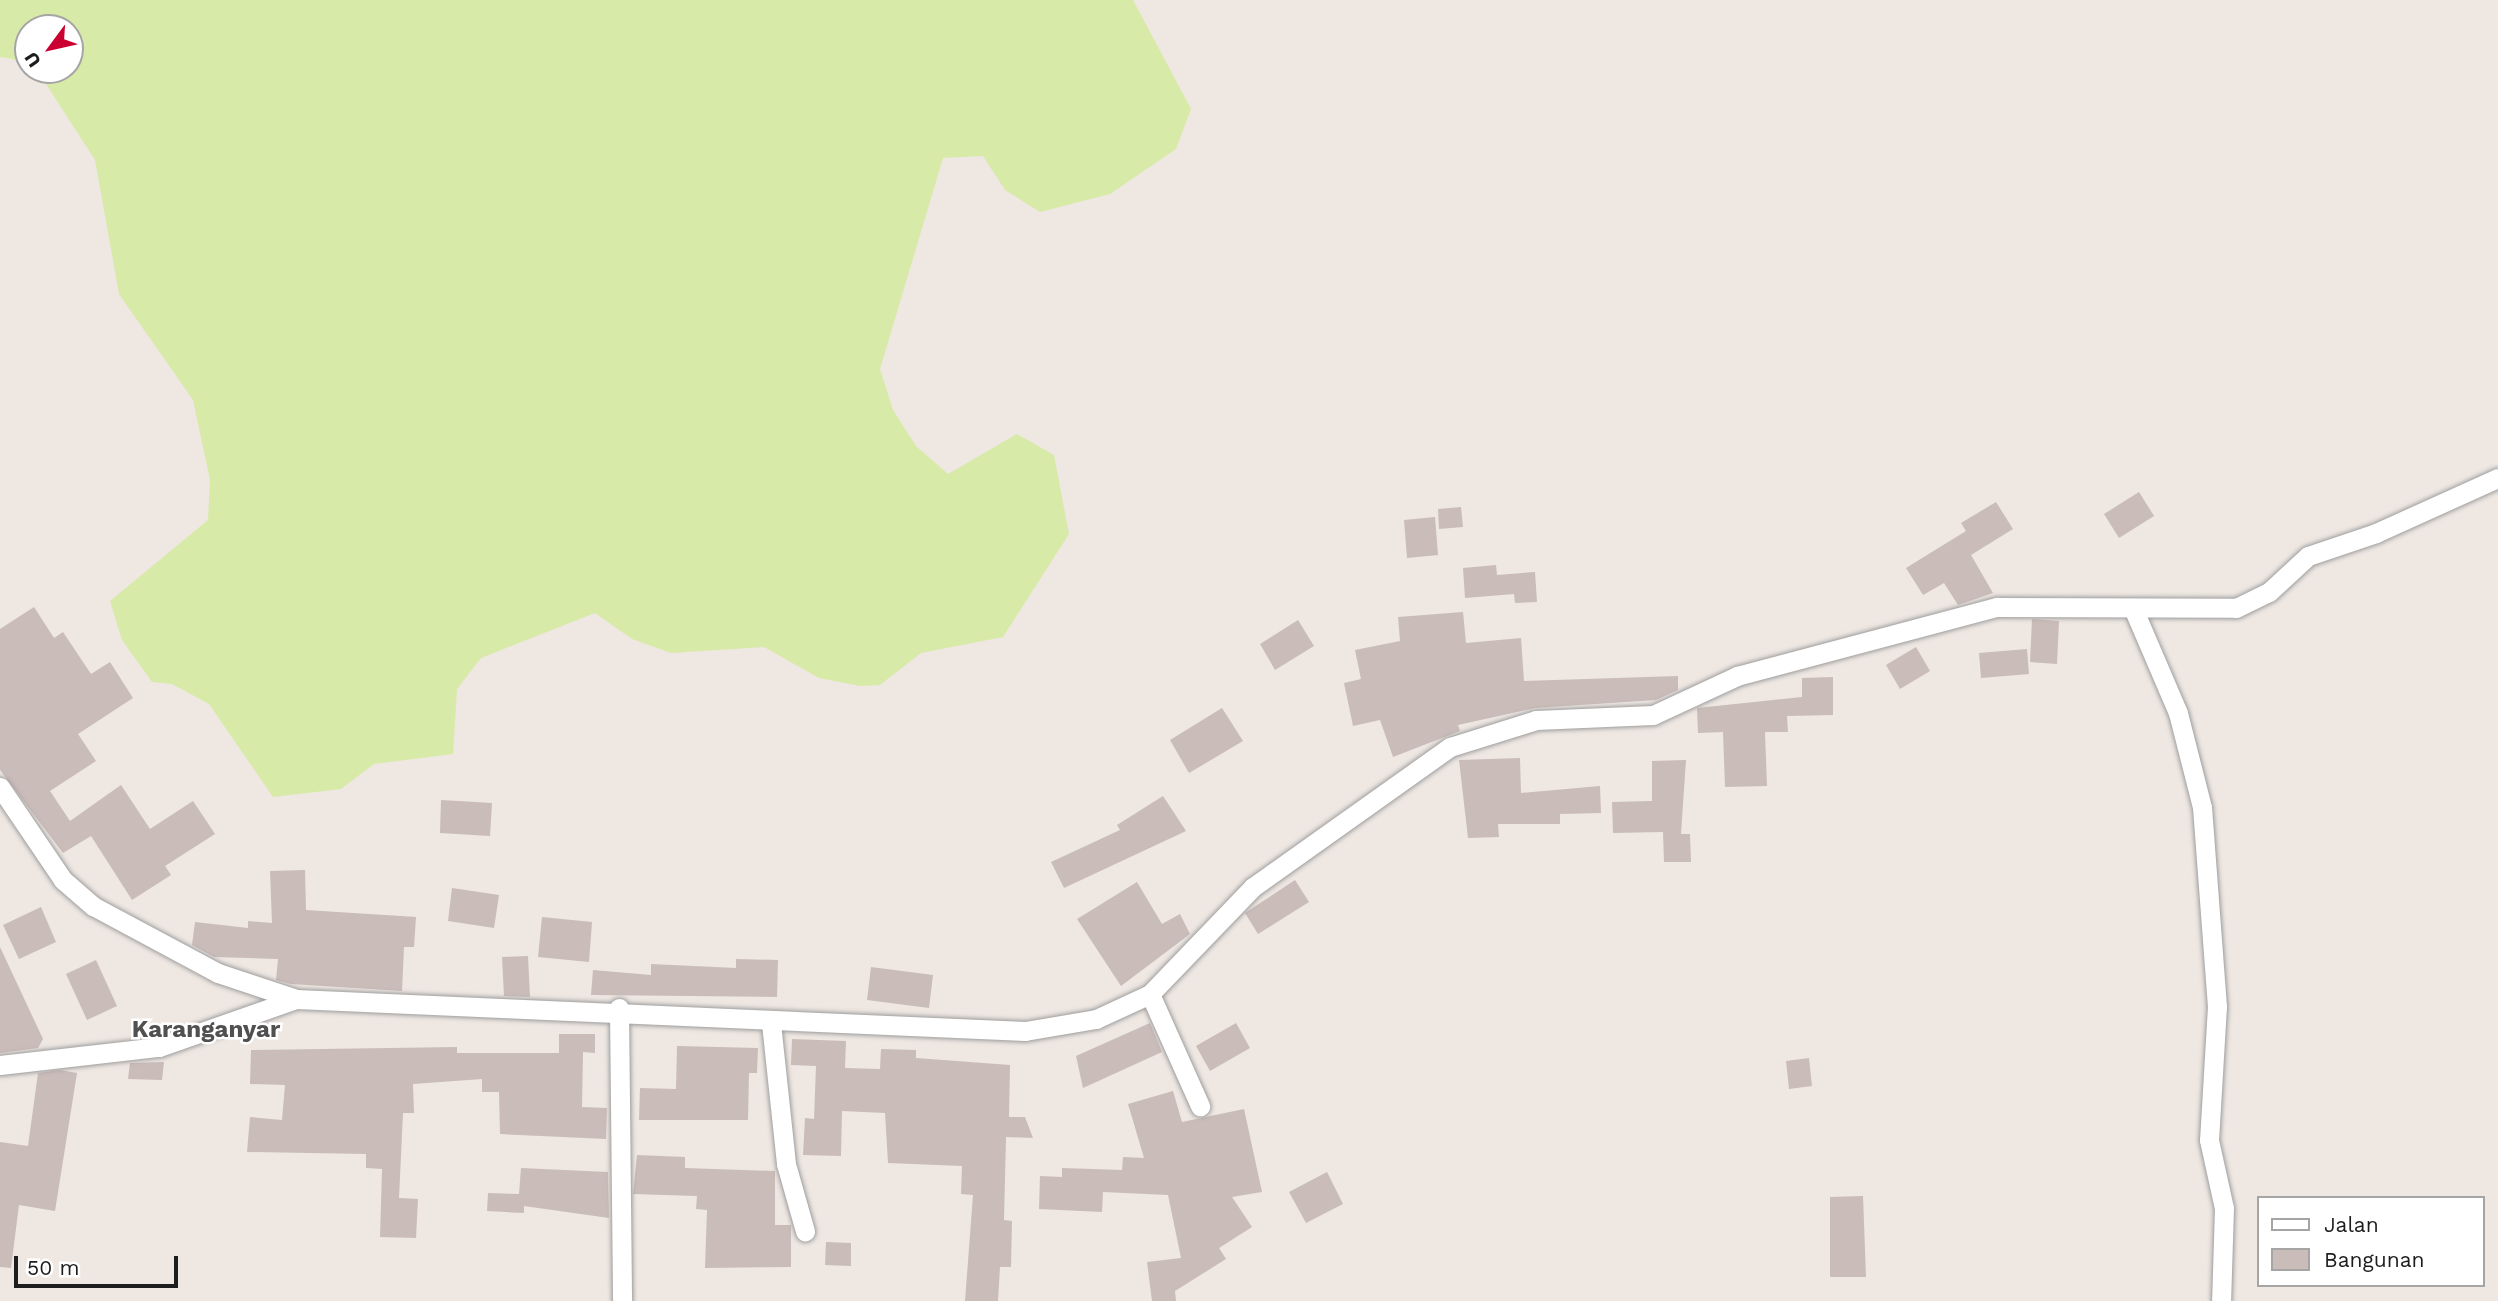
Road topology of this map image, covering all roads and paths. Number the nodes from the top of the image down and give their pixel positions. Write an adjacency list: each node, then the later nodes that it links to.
1 (2498, 478): 2 (street)
2 (2133, 608): 4 (street); 12 (street)
3 (0, 787): 5 (street)
4 (1150, 993): 7 (street); 9 (street)
5 (296, 999): 6 (street); 8 (street)
6 (619, 1008): 7 (street); 11 (street)
7 (771, 1024): 10 (street)
8 (0, 1065)
9 (1200, 1107)
10 (805, 1231)
11 (622, 1301)
12 (2221, 1301)

